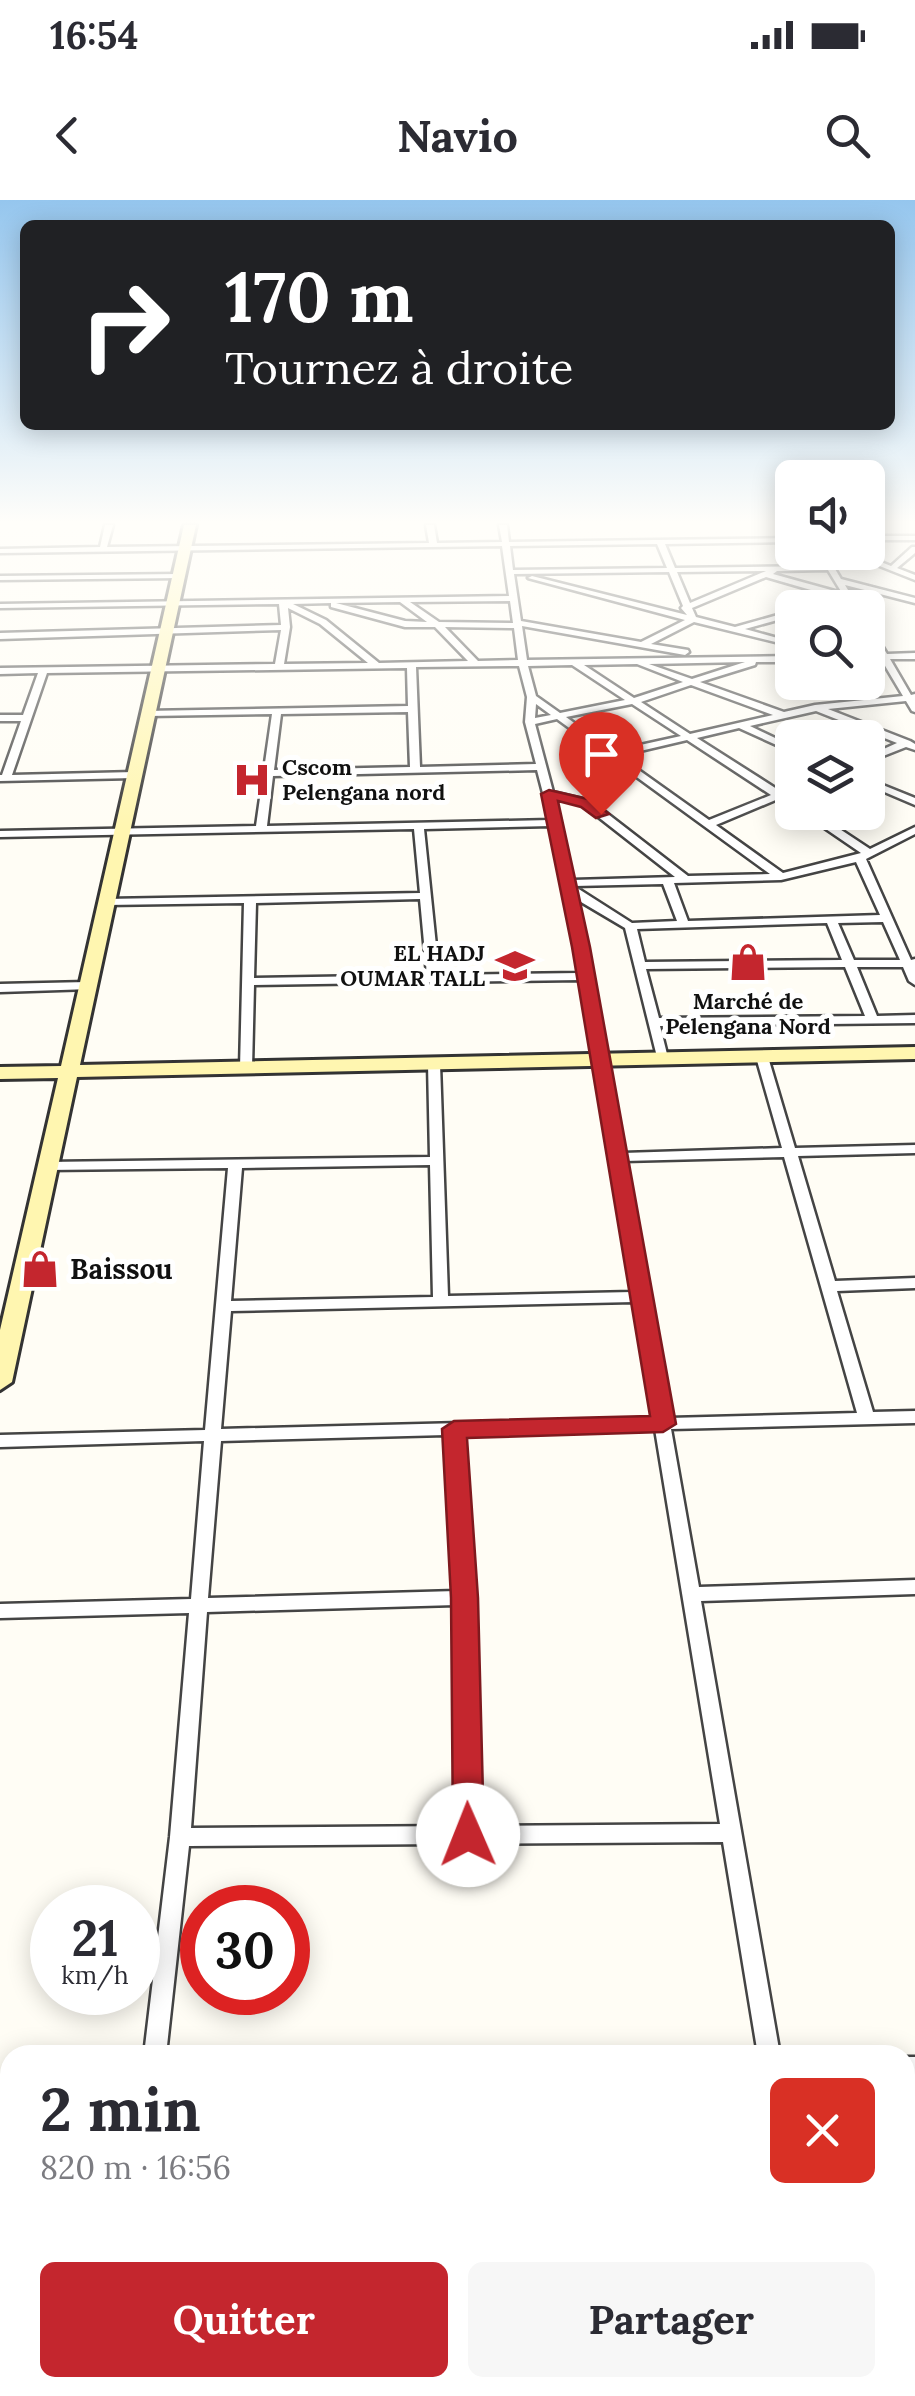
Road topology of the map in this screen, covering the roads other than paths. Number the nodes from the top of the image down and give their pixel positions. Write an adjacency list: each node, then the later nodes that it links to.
1 (167, 627): 12 (street)
2 (274, 627): 12 (street)
3 (286, 627): 28 (street)
4 (330, 627): 26 (street)
5 (440, 627): 25 (street)
6 (518, 627): 24 (street)
7 (538, 627): 15 (street)
8 (676, 627): 15 (street)
9 (725, 627): 11 (street)
10 (743, 627): 11 (street)
11 (734, 630): 14 (street)
12 (166, 632): 13 (street); 29 (street)
13 (0, 636)
14 (775, 640)
15 (642, 645): 19 (street)
16 (885, 656): 17 (street)
17 (915, 656)
18 (885, 657): 34 (street)
19 (716, 658): 20 (street); 23 (street)
20 (765, 659): 21 (street); 32 (street)
21 (775, 659)
22 (572, 661): 23 (street); 24 (street); 35 (street)
23 (633, 661): 32 (street)
24 (523, 663): 25 (street); 33 (street)
25 (476, 664): 27 (street)
26 (376, 665): 27 (street); 28 (street)
27 (411, 665): 38 (street)
28 (279, 666): 29 (street)
29 (157, 668): 30 (street); 40 (street)
30 (44, 670): 31 (street); 43 (street)
31 (0, 671)
32 (694, 683): 35 (street); 41 (street)
33 (532, 697): 44 (street); 45 (street)
34 (912, 697): 36 (street); 37 (street)
35 (634, 701): 44 (street); 47 (street)
36 (815, 708): 41 (street); 49 (street)
37 (915, 709)
38 (414, 710): 39 (street); 53 (street)
39 (277, 711): 40 (street); 54 (street)
40 (148, 713): 55 (street)
41 (782, 716): 46 (street)
42 (0, 718): 43 (street)
43 (24, 718): 56 (street)
44 (562, 719): 45 (street); 51 (street)
45 (530, 722): 52 (street)
46 (740, 725): 47 (street); 48 (street)
47 (690, 737): 51 (street); 58 (street)
48 (775, 741)
49 (912, 744): 50 (street)
50 (885, 753)
51 (614, 754): 63 (street)
52 (542, 767): 53 (street); 59 (street)
53 (416, 770): 54 (street)
54 (269, 773): 65 (street)
55 (134, 775): 56 (street); 68 (street)
56 (3, 778)
57 (885, 789): 61 (street)
58 (775, 792)
59 (549, 794): 62 (street); 73 (street)
60 (775, 797): 63 (street)
61 (915, 802)
62 (556, 823): 64 (street); 74 (street)
63 (709, 824): 71 (street)
64 (419, 826): 65 (street); 75 (street)
65 (261, 829): 68 (street)
66 (830, 830): 70 (street)
67 (915, 830): 70 (street)
68 (122, 832): 69 (street); 77 (street)
69 (0, 834)
70 (864, 855): 71 (street); 78 (street)
71 (782, 876): 73 (street)
72 (668, 882): 73 (street); 74 (street); 80 (street)
73 (687, 882)
74 (568, 887): 81 (street); 85 (street)
75 (427, 896): 76 (street); 86 (street)
76 (250, 900): 77 (street); 88 (street)
77 (106, 902): 89 (street)
78 (886, 918): 79 (street); 83 (street)
79 (830, 920): 80 (street); 82 (street)
80 (684, 925): 81 (street)
81 (630, 926): 84 (street)
82 (850, 964): 83 (street); 84 (street); 92 (street)
83 (911, 964): 87 (street)
84 (640, 966): 93 (street)
85 (586, 976): 86 (street); 97 (street)
86 (433, 978): 88 (street)
87 (915, 981)
88 (248, 982): 99 (street)
89 (87, 986): 90 (street); 100 (street)
90 (0, 988)
91 (915, 1019): 92 (street)
92 (873, 1020): 93 (street)
93 (653, 1022): 96 (street)
94 (915, 1053): 95 (street)
95 (762, 1057): 96 (street); 103 (street)
96 (662, 1058): 97 (street)
97 (600, 1060): 98 (street); 104 (street)
98 (434, 1064): 99 (street); 105 (street)
99 (246, 1068): 100 (street)
100 (68, 1072): 101 (street); 107 (street)
101 (0, 1074)
102 (915, 1149): 103 (street)
103 (790, 1152): 104 (street); 109 (street)
104 (615, 1157): 110 (street)
105 (438, 1161): 106 (street); 112 (street)
106 (235, 1164): 107 (street); 113 (street)
107 (47, 1166): 111 (street)
108 (915, 1283): 109 (street)
109 (830, 1286): 116 (street)
110 (641, 1297): 112 (street); 117 (street)
111 (8, 1302): 114 (street)
112 (441, 1302): 113 (street)
113 (226, 1306): 119 (street)
114 (0, 1382)
115 (915, 1417): 116 (street)
116 (868, 1418): 117 (street)
117 (663, 1424): 118 (street); 122 (street)
118 (454, 1429): 119 (street); 123 (street)
119 (216, 1436): 120 (street); 124 (street)
120 (0, 1441)
121 (915, 1587): 122 (street)
122 (691, 1594): 126 (street)
123 (465, 1598): 124 (street); 127 (street)
124 (198, 1606): 125 (street); 128 (street)
125 (0, 1610)
126 (732, 1833): 127 (street); 130 (street)
127 (468, 1835): 128 (street)
128 (180, 1837): 129 (street)
129 (157, 2045)
130 (767, 2045)

